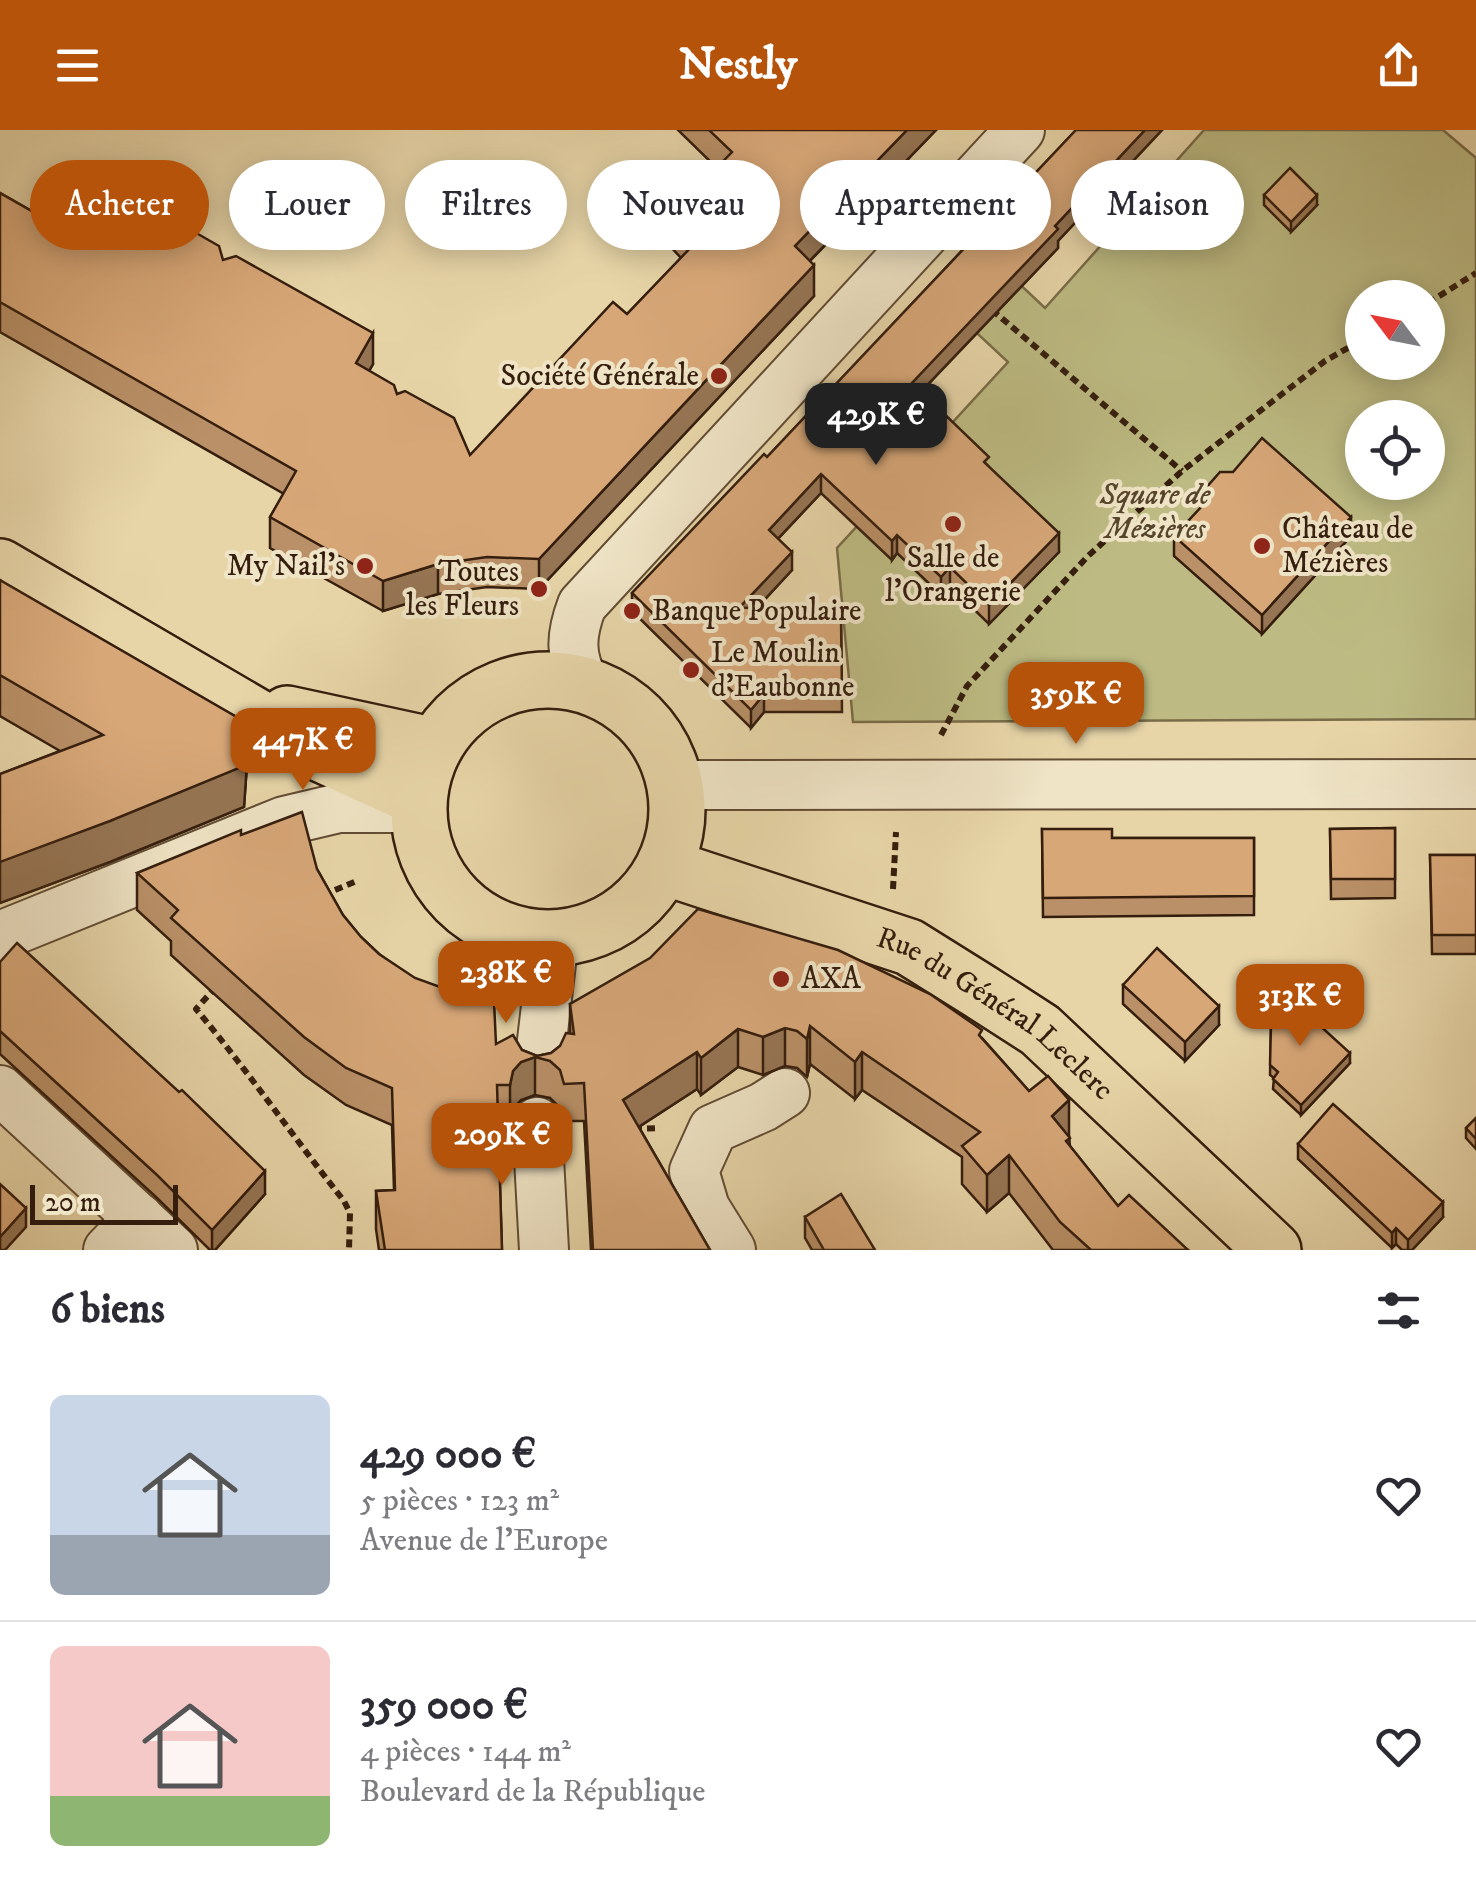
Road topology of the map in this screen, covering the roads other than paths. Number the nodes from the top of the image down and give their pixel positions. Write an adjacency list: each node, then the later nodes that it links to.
1 (1020, 130): 3 (street)
2 (0, 567): 4 (main road)
3 (585, 684): 5 (main road); 7 (main road)
4 (230, 702): 5 (main road); 8 (main road)
5 (435, 746): 8 (main road)
6 (1476, 784): 7 (street)
7 (676, 785): 9 (main road)
8 (418, 803): 10 (street); 11 (main road)
9 (665, 866): 11 (main road); 20 (main road, Rue du Général Leclerc)
10 (0, 936)
11 (554, 938): 12 (street)
12 (539, 1066)
13 (0, 1090): 16 (street)
14 (785, 1092): 19 (street)
15 (537, 1122): 18 (street)
16 (124, 1234): 17 (street)
17 (173, 1250)
18 (544, 1250)
19 (731, 1250)
20 (1273, 1250)

